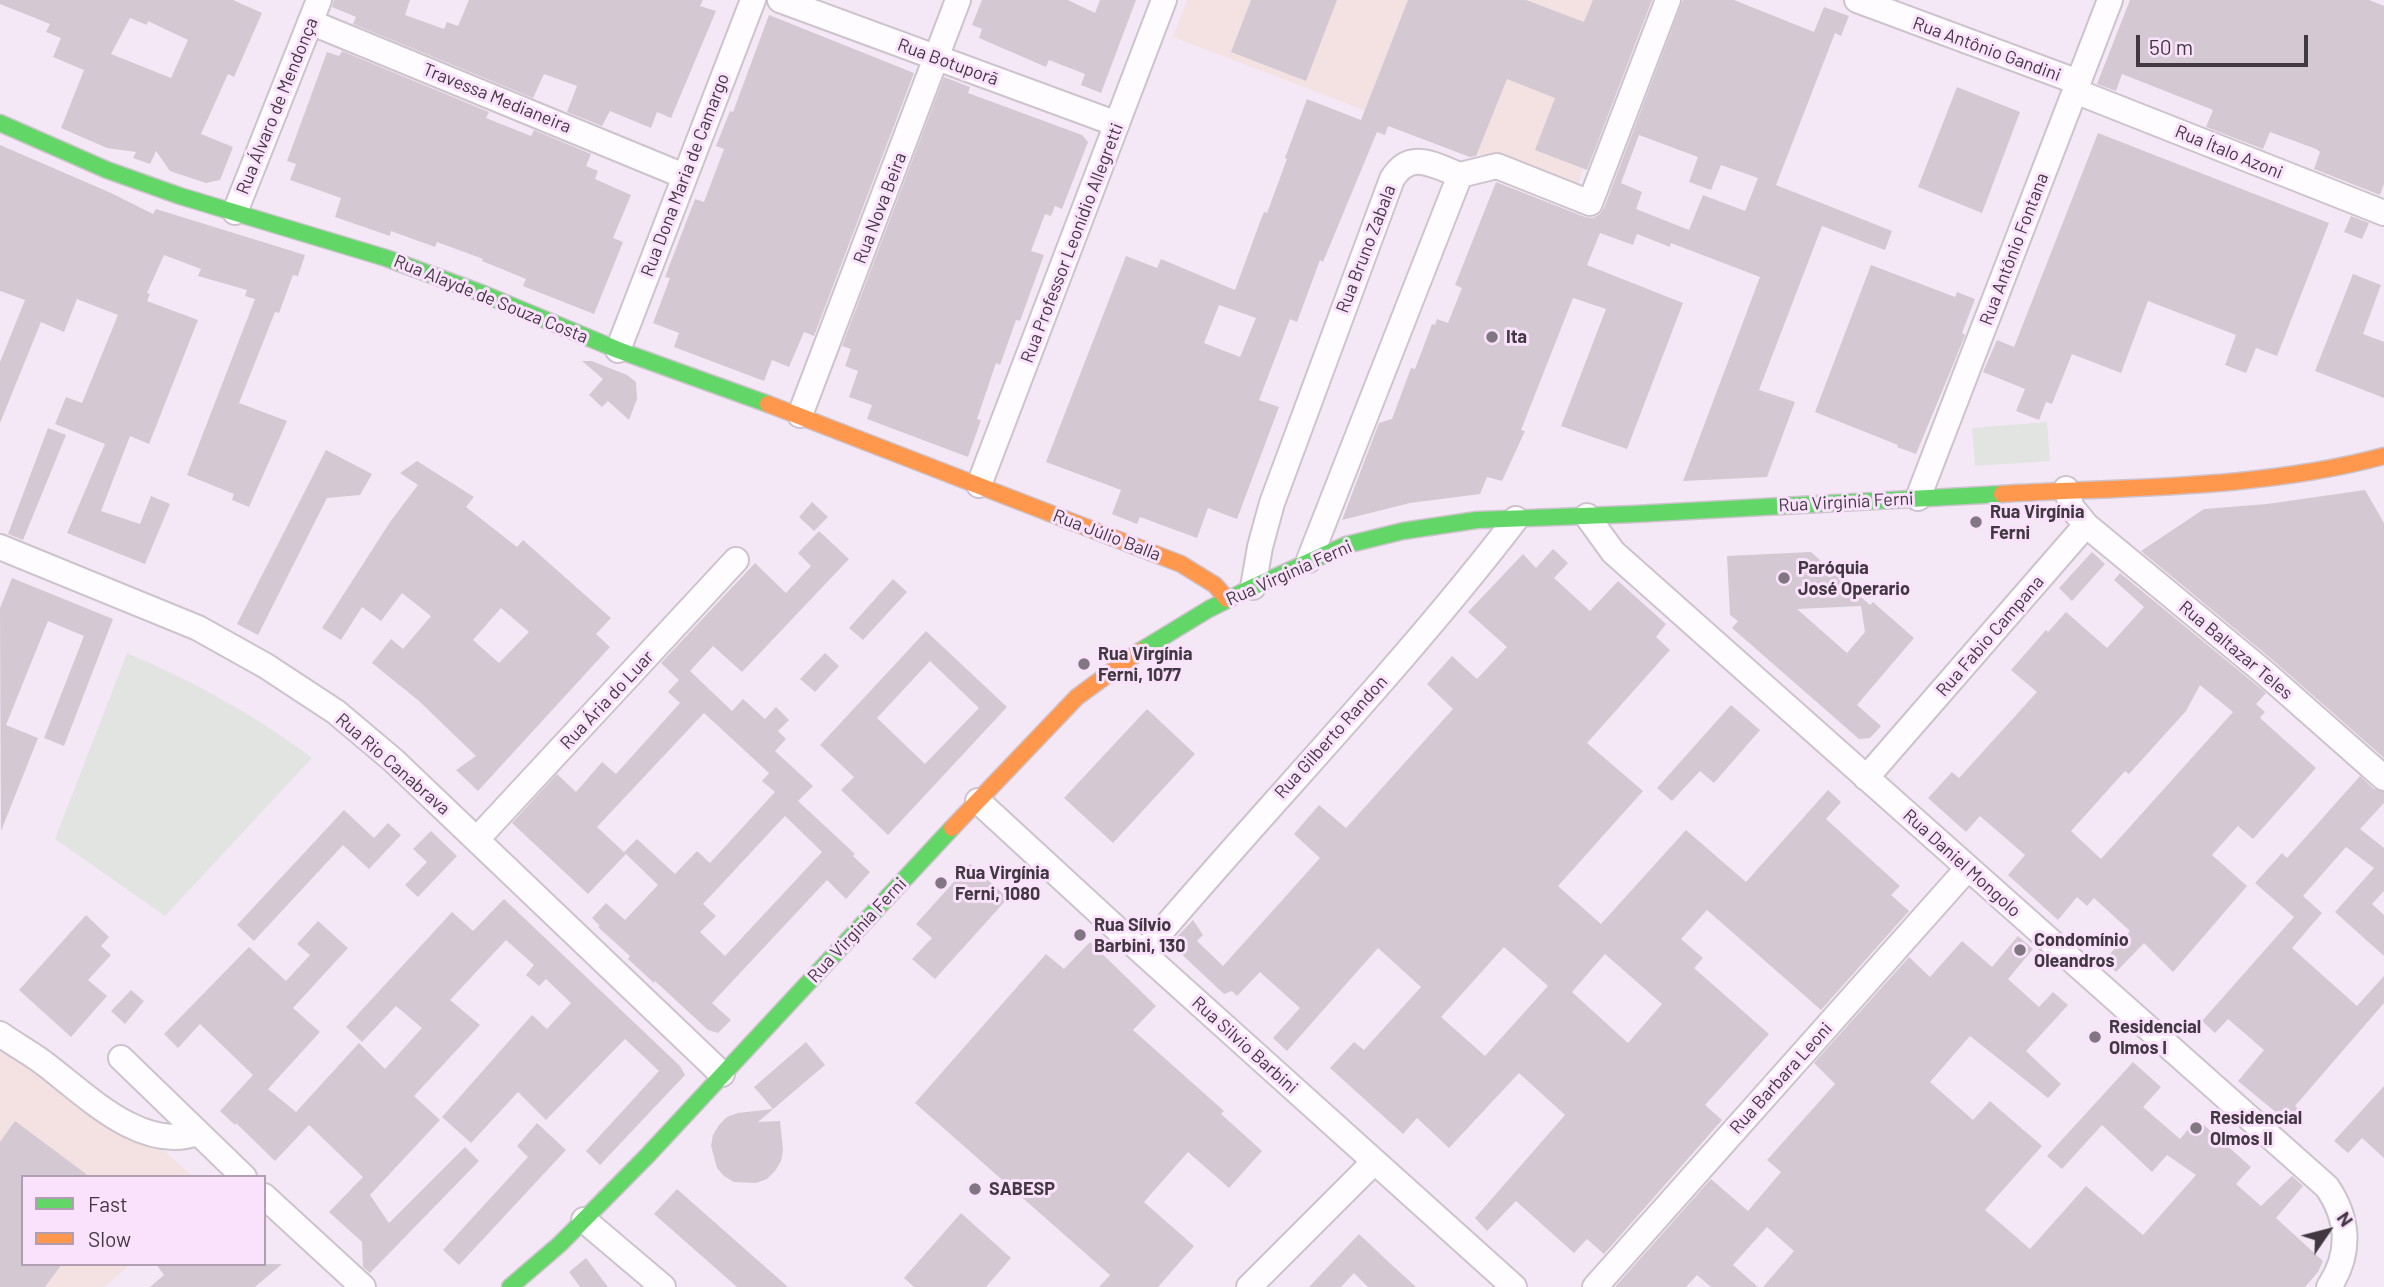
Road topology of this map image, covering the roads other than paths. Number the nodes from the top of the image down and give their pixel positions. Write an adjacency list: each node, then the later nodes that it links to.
1 (752, 0): 14 (street, Rua Dona Maria de Camargo)
2 (780, 0): 9 (street, Rua Botuporã)
3 (958, 0): 9 (street, Rua Nova Beira)
4 (1164, 0): 12 (street, Rua Professor Leonídio Allegretti)
5 (1668, 0): 13 (street)
6 (1857, 0): 10 (street, Rua Antônio Gandini)
7 (2109, 0): 10 (street, Rua Antônio Fontana)
8 (314, 11): 14 (street, Travessa Medianeira); 15 (street, Rua Álvaro de Mendonça)
9 (937, 58): 12 (street, Rua Botuporã); 18 (street, Rua Nova Beira)
10 (2077, 86): 16 (street, Rua Ítalo Azoni); 22 (street, Rua Antônio Fontana)
11 (0, 123): 15 (street, Rua Alayde de Souza Costa)
12 (1117, 124): 20 (street, Rua Professor Leonídio Allegretti)
13 (1460, 175): 28 (street); 29 (street, Rua Bruno Zabala)
14 (684, 176): 17 (street, Rua Dona Maria de Camargo)
15 (235, 212): 17 (street, Rua Alayde de Souza Costa)
16 (2384, 213)
17 (618, 350): 18 (street, Rua Alayde de Souza Costa)
18 (800, 415): 20 (street, Rua Alayde de Souza Costa)
19 (2384, 456): 21 (street, Rua Virginía Ferni)
20 (979, 485): 30 (street, Rua Júlio Balla)
21 (2066, 489): 22 (street, Rua Virginía Ferni); 25 (street)
22 (1919, 498): 23 (street, Rua Virginía Ferni)
23 (1587, 516): 24 (street, Rua Virginía Ferni); 31 (street, Rua Daniel Mongolo)
24 (1516, 519): 28 (street, Rua Virginía Ferni); 36 (street, Rua Gilberto Randon)
25 (2086, 525): 31 (street, Rua Fabio Campana); 32 (street, Rua Baltazar Teles)
26 (0, 547): 34 (street, Rua Rio Canabrava)
27 (736, 560): 34 (street, Rua Ária do Luar)
28 (1309, 560): 29 (street, Rua Virginía Ferni)
29 (1252, 587): 30 (street, Rua Virginía Ferni)
30 (1227, 599): 33 (street, Rua Virginía Ferni)
31 (1866, 778): 35 (street, Rua Daniel Mongolo)
32 (2384, 778)
33 (978, 801): 36 (street, Rua Silvio Barbini); 39 (street, Rua Virginía Ferni)
34 (477, 839): 39 (street, Rua Rio Canabrava)
35 (1968, 868): 50 (street, Rua Barbara Leoni); 51 (street, Rua Daniel Mongolo)
36 (1143, 953): 41 (street, Rua Silvio Barbini)
37 (0, 1034): 40 (street)
38 (121, 1058): 40 (street)
39 (722, 1074): 44 (street, Rua Virginía Ferni)
40 (197, 1133): 42 (street)
41 (1374, 1161): 48 (street); 49 (street, Rua Silvio Barbini)
42 (242, 1175)
43 (266, 1198): 45 (street)
44 (584, 1220): 46 (street, Rua Virginía Ferni); 47 (street)
45 (363, 1287)
46 (510, 1287)
47 (663, 1287)
48 (1250, 1287)
49 (1514, 1287)
50 (1595, 1287)
51 (2329, 1287)

